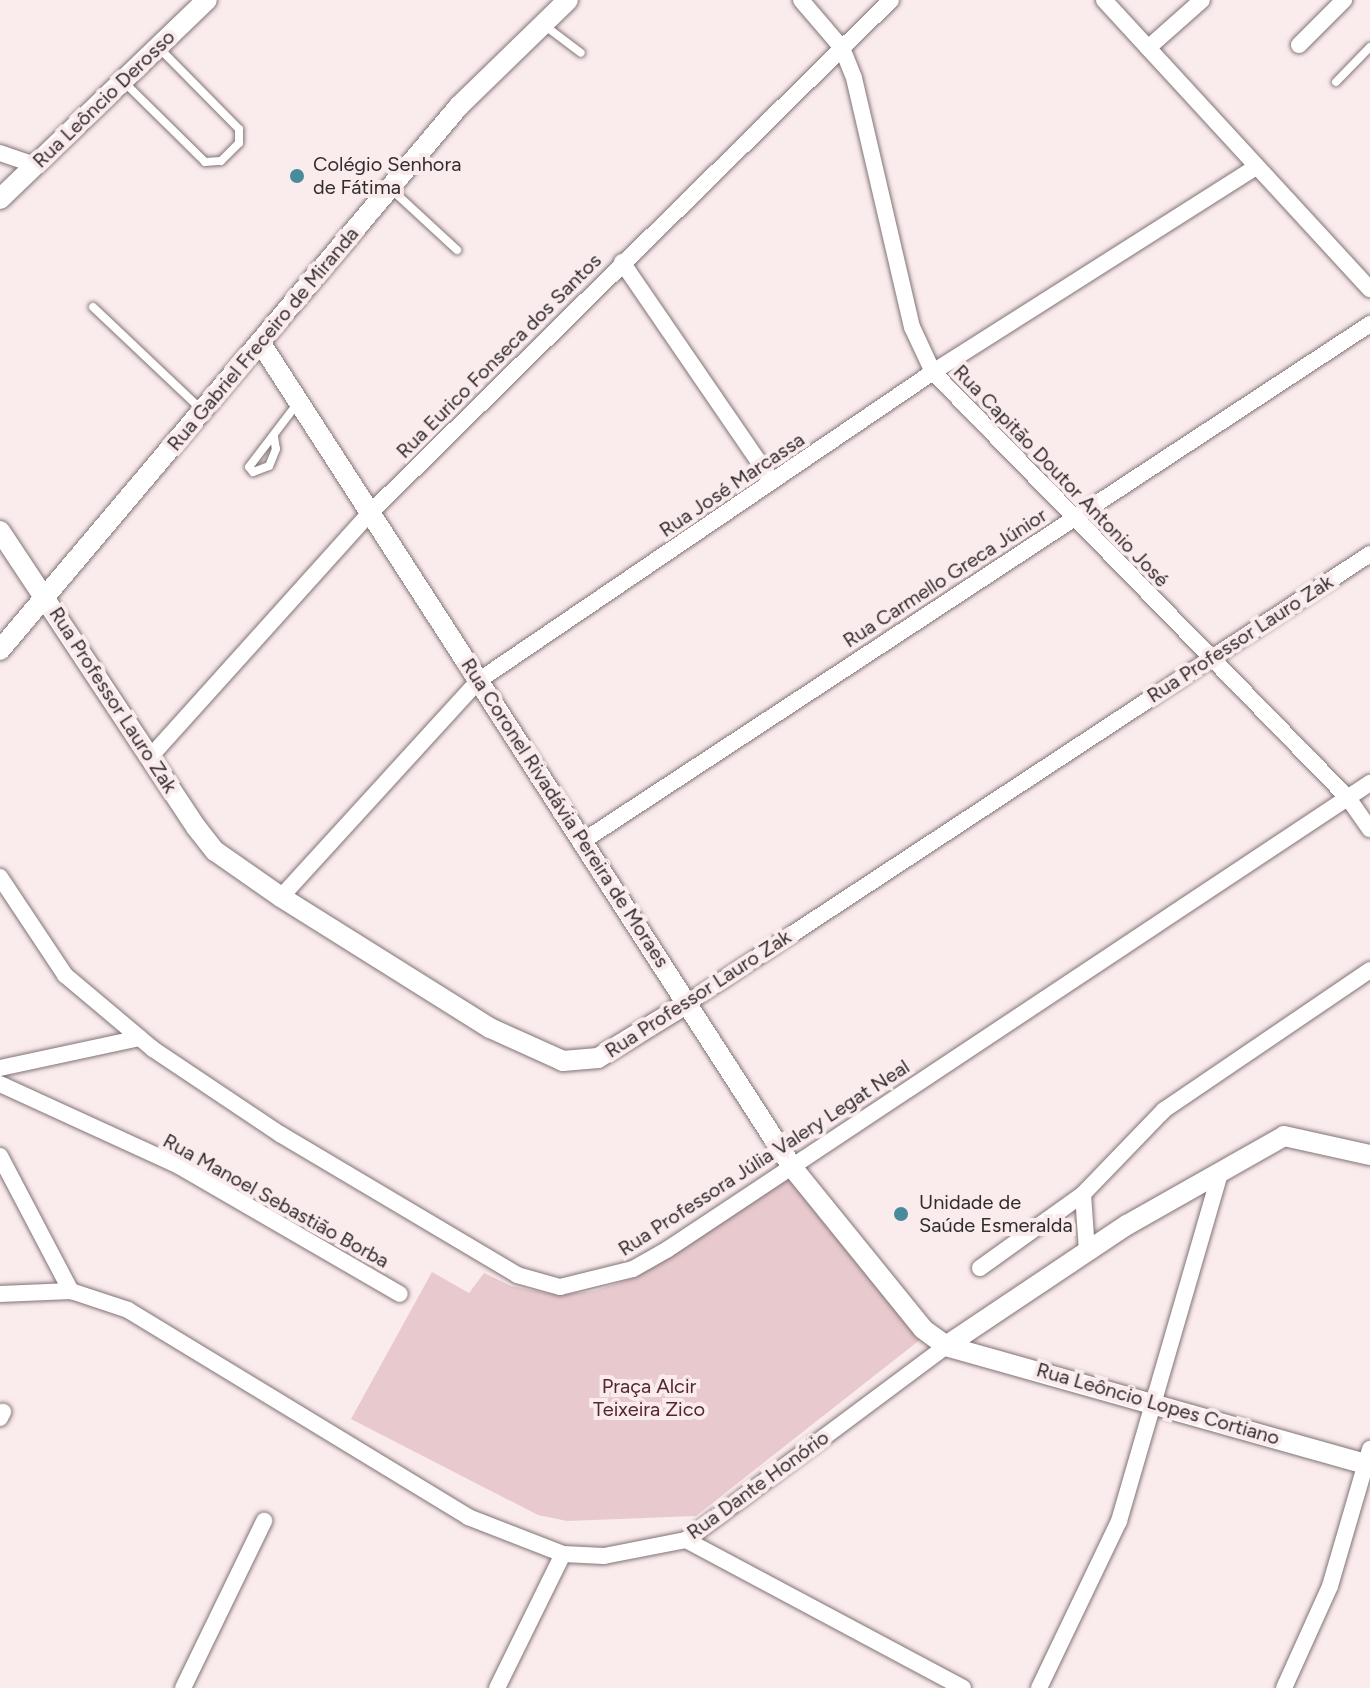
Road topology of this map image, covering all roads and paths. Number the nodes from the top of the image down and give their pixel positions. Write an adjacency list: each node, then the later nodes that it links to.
1 (207, 0): 10 (street, Rua Leôncio Derosso)
2 (568, 0): 8 (street, Rua Gabriel Freceiro de Miranda)
3 (801, 0): 12 (street, Rua Capitão Doutor Antonio José)
4 (891, 0): 12 (street, Rua Eurico Fonseca dos Santos)
5 (1104, 0): 13 (street)
6 (1202, 0): 13 (street)
7 (1344, 0): 9 (street)
8 (543, 24): 14 (lane); 20 (street, Rua Gabriel Freceiro de Miranda)
9 (1299, 45)
10 (158, 47): 15 (street, Rua Leôncio Derosso); 15 (lane)
11 (1370, 47): 16 (lane)
12 (842, 48): 23 (street, Rua Eurico Fonseca dos Santos); 28 (street, Rua Capitão Doutor Antonio José)
13 (1148, 48): 19 (street)
14 (581, 53)
15 (123, 81): 18 (street, Rua Leôncio Derosso)
16 (1336, 82)
17 (0, 153): 18 (street)
18 (35, 165): 21 (street, Rua Leôncio Derosso)
19 (1256, 167): 24 (street); 28 (street, Rua José Marcassa)
20 (391, 189): 22 (lane); 27 (street, Rua Gabriel Freceiro de Miranda)
21 (0, 199)
22 (457, 250)
23 (622, 262): 32 (street); 33 (street, Rua Eurico Fonseca dos Santos)
24 (1370, 289)
25 (93, 307): 30 (lane)
26 (1370, 324): 34 (street, Rua Carmello Greca Júnior)
27 (260, 342): 29 (street, Rua Coronel Rivadávia Pereira de Moraes); 30 (street, Rua Gabriel Freceiro de Miranda)
28 (933, 372): 32 (street, Rua José Marcassa); 34 (street, Rua Capitão Doutor Antonio José)
29 (298, 403): 31 (lane); 33 (street, Rua Coronel Rivadávia Pereira de Moraes)
30 (203, 410): 37 (street, Rua Gabriel Freceiro de Miranda)
31 (274, 437)
32 (772, 481): 40 (street, Rua José Marcassa)
33 (368, 515): 40 (street, Rua Coronel Rivadávia Pereira de Moraes); 41 (street, Rua Eurico Fonseca dos Santos)
34 (1073, 517): 39 (street, Rua Capitão Doutor Antonio José); 45 (street, Rua Carmello Greca Júnior)
35 (0, 531): 37 (street, Rua Professor Lauro Zak)
36 (1370, 554): 39 (street, Rua Professor Lauro Zak)
37 (45, 597): 38 (street, Rua Gabriel Freceiro de Miranda); 41 (street, Rua Professor Lauro Zak)
38 (0, 650)
39 (1211, 658): 43 (street, Rua Capitão Doutor Antonio José); 49 (street, Rua Professor Lauro Zak)
40 (478, 681): 45 (street, Rua Coronel Rivadávia Pereira de Moraes); 47 (street, Rua José Marcassa)
41 (151, 756): 47 (street, Rua Professor Lauro Zak)
42 (1370, 783): 43 (street, Rua Professora Júlia Valery Legat Neal)
43 (1348, 798): 44 (street, Rua Capitão Doutor Antonio José); 55 (street, Rua Professora Júlia Valery Legat Neal)
44 (1370, 829)
45 (583, 841): 49 (street, Rua Coronel Rivadávia Pereira de Moraes)
46 (0, 877): 50 (street, Rua Professora Júlia Valery Legat Neal)
47 (281, 897): 49 (street, Rua Professor Lauro Zak)
48 (1370, 970): 57 (street)
49 (689, 1002): 55 (street, Rua Coronel Rivadávia Pereira de Moraes)
50 (140, 1038): 51 (street); 55 (street, Rua Professora Júlia Valery Legat Neal)
51 (0, 1068)
52 (0, 1084): 62 (street, Rua Manoel Sebastião Borba)
53 (1370, 1155): 56 (street, Rua Dante Honório)
54 (0, 1156): 60 (street)
55 (792, 1167): 63 (street, Rua Coronel Rivadávia Pereira de Moraes)
56 (1219, 1177): 58 (street, Rua Dante Honório); 64 (street)
57 (1083, 1194): 58 (street); 59 (street)
58 (1086, 1246): 63 (street, Rua Dante Honório)
59 (980, 1268)
60 (71, 1291): 61 (street, Rua Dante Honório); 68 (street, Rua Dante Honório)
61 (0, 1294)
62 (400, 1294)
63 (946, 1346): 64 (street, Rua Leôncio Lopes Cortiano); 67 (street, Rua Dante Honório)
64 (1152, 1401): 65 (street, Rua Leôncio Lopes Cortiano); 72 (street)
65 (1369, 1459): 73 (street)
66 (264, 1521): 69 (street)
67 (686, 1540): 68 (street, Rua Dante Honório); 71 (street)
68 (563, 1554): 70 (street)
69 (183, 1688)
70 (497, 1688)
71 (963, 1688)
72 (1039, 1688)
73 (1284, 1688)

